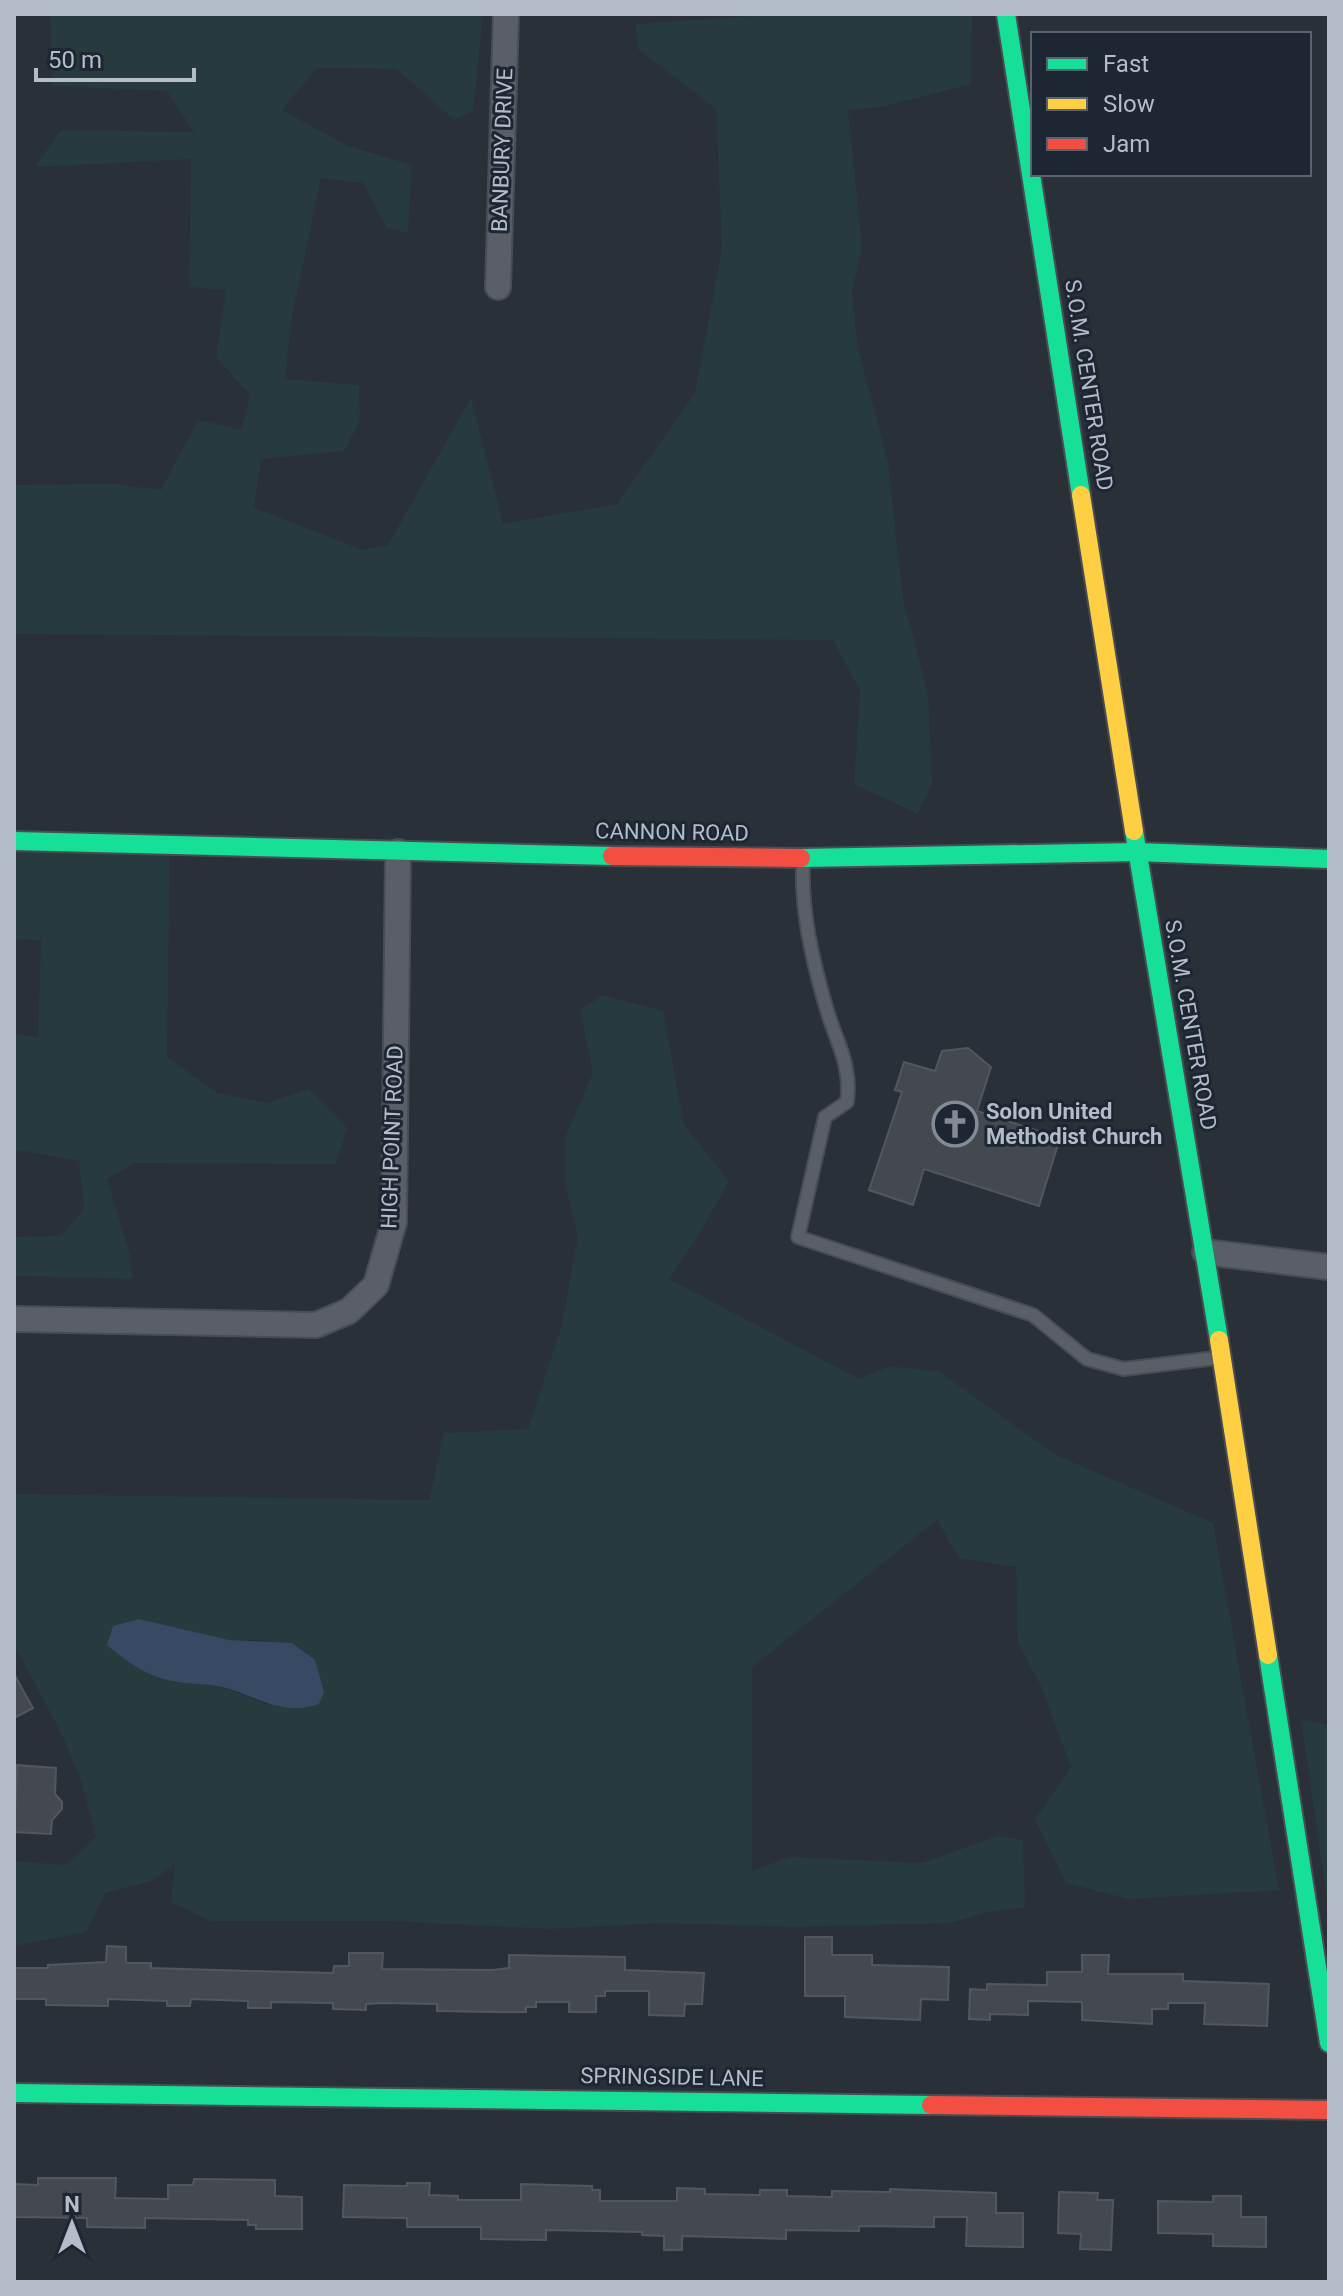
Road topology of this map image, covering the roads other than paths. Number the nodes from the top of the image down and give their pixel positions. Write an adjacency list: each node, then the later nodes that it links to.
1 (506, 14): 5 (street, BANBURY DRIVE)
2 (1006, 14): 3 (main road, S.O.M. CENTER ROAD)
3 (1031, 174)
4 (1031, 176): 8 (main road, S.O.M. CENTER ROAD)
5 (498, 287)
6 (14, 841): 7 (main road, CANNON ROAD)
7 (398, 852): 9 (main road, CANNON ROAD); 13 (street, HIGH POINT ROAD)
8 (1137, 852): 9 (main road, CANNON ROAD); 10 (main road, CANNON ROAD); 11 (main road, S.O.M. CENTER ROAD)
9 (803, 858): 14 (lane)
10 (1329, 859)
11 (1205, 1252): 12 (street); 14 (main road, S.O.M. CENTER ROAD)
12 (1329, 1267)
13 (14, 1319)
14 (1222, 1357): 15 (main road, S.O.M. CENTER ROAD)
15 (1329, 2043)
16 (14, 2093): 17 (main road, SPRINGSIDE LANE)
17 (1329, 2110)

